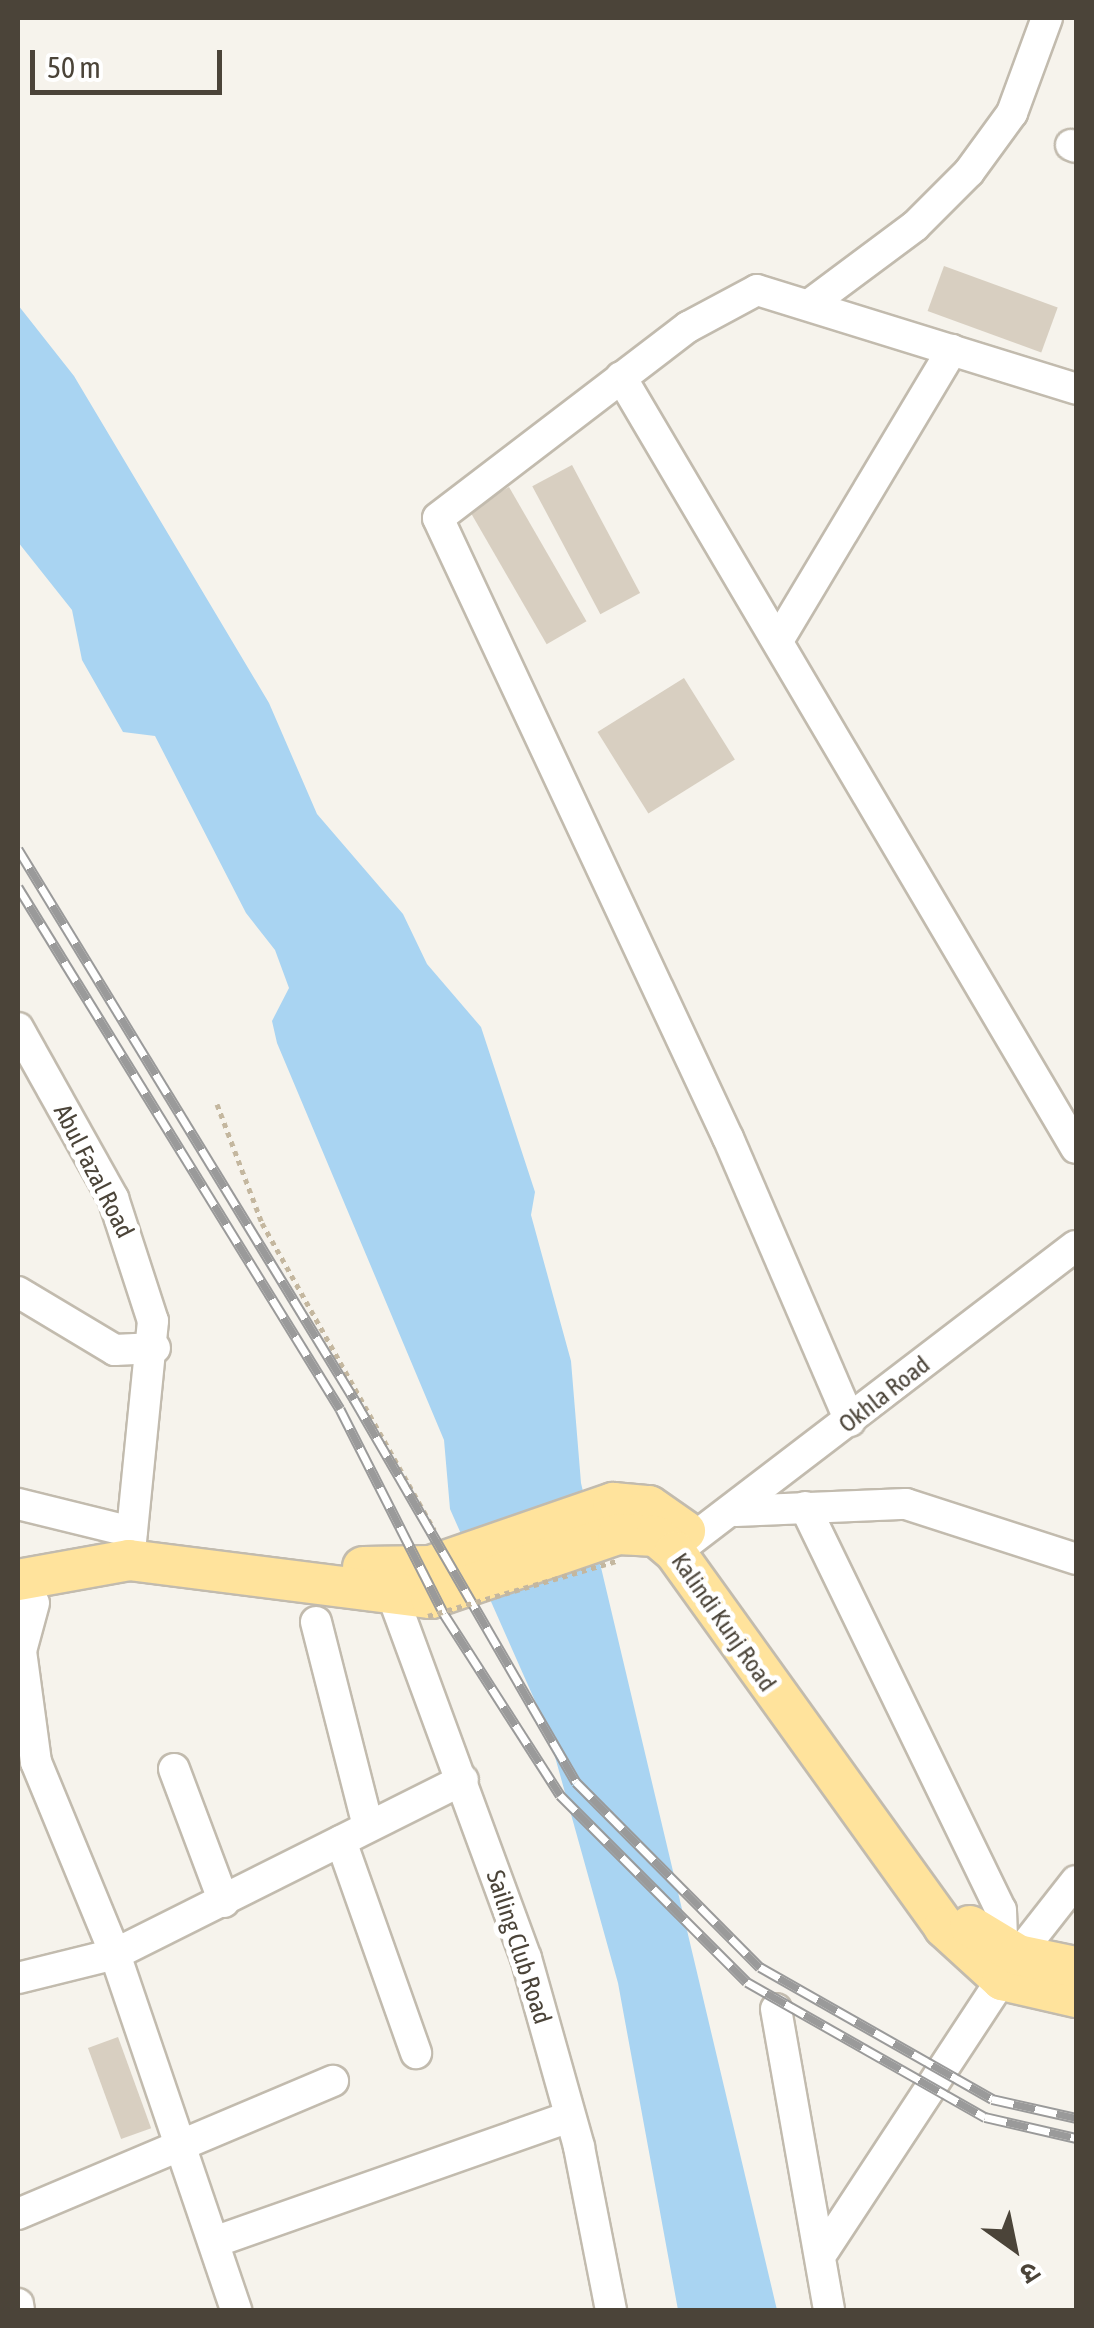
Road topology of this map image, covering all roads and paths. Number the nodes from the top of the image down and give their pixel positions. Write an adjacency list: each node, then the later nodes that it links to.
1 (1047, 18): 2 (street)
2 (810, 305): 3 (street); 4 (street)
3 (952, 350): 5 (street); 6 (street)
4 (621, 377): 6 (street); 13 (street)
5 (1076, 389)
6 (778, 639): 9 (street)
7 (18, 1028): 12 (street, Abul Fazal Road)
8 (218, 1104): 23 (path)
9 (1076, 1148)
10 (1076, 1246): 13 (street, Okhla Road)
11 (18, 1292): 12 (street)
12 (156, 1348): 19 (street, Abul Fazal Road)
13 (850, 1421): 16 (street, Okhla Road)
14 (18, 1504): 19 (street)
15 (805, 1507): 16 (street); 20 (street); 35 (street)
16 (736, 1511): 18 (street, Okhla Road)
17 (616, 1533): 18 (main road, Kalindi Kunj Road); 23 (main road, Kalindi Kunj Road); 26 (path, bridge); 35 (main road, Kalindi Kunj Road)
18 (690, 1540): 35 (main road, Kalindi Kunj Road)
19 (130, 1546): 21 (main road); 22 (main road, Kalindi Kunj Road); 25 (main road)
20 (1076, 1559)
21 (18, 1560)
22 (269, 1565): 23 (main road, Kalindi Kunj Road); 24 (main road, Kalindi Kunj Road)
23 (460, 1567): 24 (main road, Kalindi Kunj Road)
24 (392, 1594): 29 (street, Sailing Club Road)
25 (24, 1606): 34 (street)
26 (428, 1616)
27 (316, 1622): 30 (street)
28 (174, 1768): 33 (street)
29 (463, 1780): 30 (street); 42 (street, Sailing Club Road)
30 (368, 1826): 31 (street)
31 (341, 1841): 33 (street); 40 (street)
32 (1076, 1881): 35 (street)
33 (224, 1902): 34 (street)
34 (115, 1954): 37 (street); 43 (street)
35 (1007, 1961): 36 (main road); 38 (main road, Kalindi Kunj Road); 46 (street)
36 (1076, 1967)
37 (18, 1978)
38 (1076, 1997)
39 (776, 2009): 46 (street)
40 (416, 2053)
41 (333, 2081): 43 (street)
42 (570, 2117): 45 (street); 48 (street, Sailing Club Road)
43 (180, 2145): 44 (street); 45 (street)
44 (18, 2214)
45 (217, 2241): 47 (street)
46 (824, 2250): 49 (street)
47 (230, 2309)
48 (611, 2310)
49 (829, 2310)

